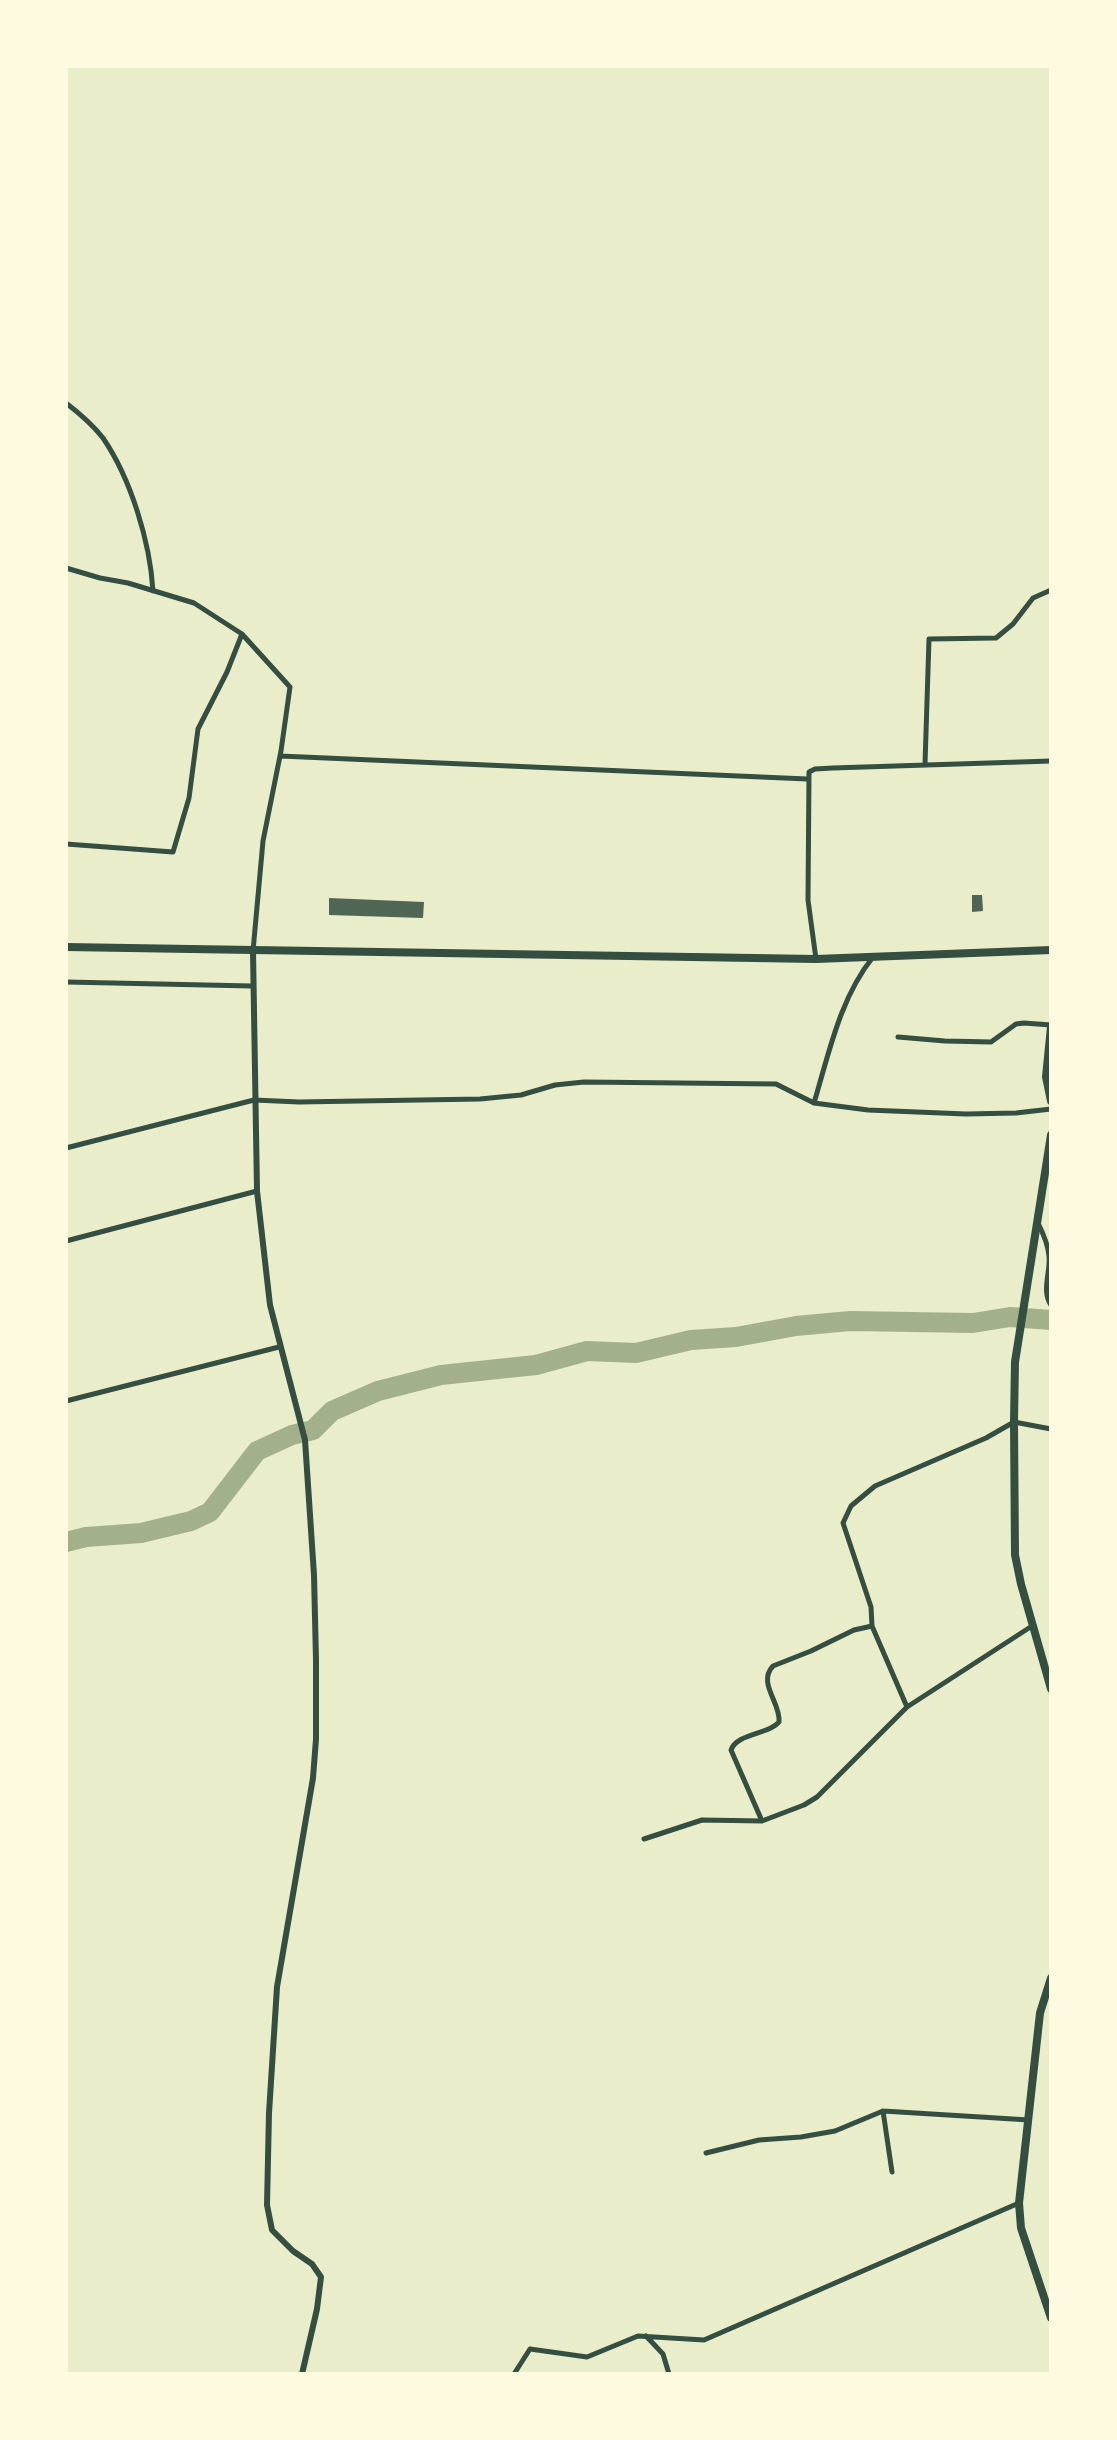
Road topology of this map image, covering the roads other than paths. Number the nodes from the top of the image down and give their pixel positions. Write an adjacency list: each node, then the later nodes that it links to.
1 (66, 403): 4 (street)
2 (66, 568): 4 (street)
3 (1051, 590): 8 (street)
4 (153, 591): 5 (street)
5 (242, 634): 6 (street); 10 (street)
6 (280, 756): 9 (street); 13 (street)
7 (1051, 761): 8 (street)
8 (925, 764): 9 (street)
9 (807, 779): 15 (street)
10 (66, 844)
11 (66, 947): 13 (main road)
12 (1051, 950): 14 (main road)
13 (253, 951): 15 (main road); 17 (street)
14 (873, 957): 15 (main road); 22 (street)
15 (816, 958)
16 (66, 982): 17 (street)
17 (252, 986): 20 (street)
18 (1051, 1026): 19 (street); 21 (main road)
19 (898, 1037)
20 (254, 1100): 22 (street); 25 (street); 26 (street)
21 (1051, 1101)
22 (814, 1103): 23 (street)
23 (1051, 1109)
24 (1051, 1135): 27 (main road)
25 (66, 1148)
26 (258, 1191): 28 (street); 30 (street)
27 (1037, 1222): 29 (street); 32 (main road)
28 (66, 1241)
29 (1051, 1305)
30 (279, 1347): 31 (street); 48 (street)
31 (66, 1401)
32 (1014, 1422): 33 (street); 34 (street); 35 (main road)
33 (1051, 1429)
34 (872, 1626): 37 (street); 38 (street)
35 (1032, 1626): 36 (main road); 37 (street)
36 (1051, 1689)
37 (908, 1707): 38 (street)
38 (762, 1821): 39 (street)
39 (644, 1839)
40 (1051, 1978): 42 (main road)
41 (883, 2111): 42 (street); 43 (street); 44 (street)
42 (1029, 2120): 45 (main road)
43 (706, 2154)
44 (892, 2172)
45 (1019, 2203): 46 (main road); 47 (street)
46 (1051, 2318)
47 (646, 2336): 49 (street); 50 (street)
48 (302, 2374)
49 (514, 2374)
50 (669, 2374)

